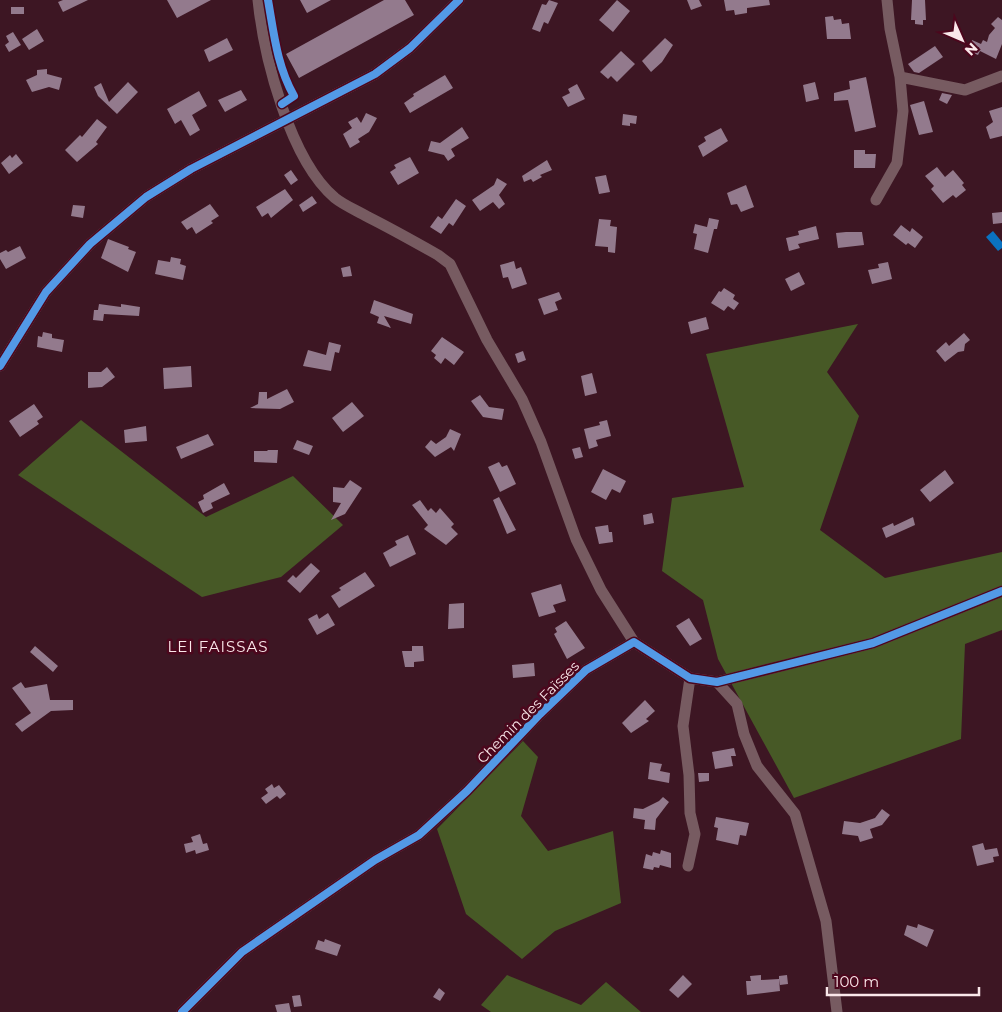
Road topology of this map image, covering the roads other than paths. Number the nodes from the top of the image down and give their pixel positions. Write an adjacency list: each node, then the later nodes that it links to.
1 (258, 0): 8 (street)
2 (460, 0): 5 (street)
3 (469, 0): 5 (street)
4 (887, 0): 7 (street)
5 (445, 14): 8 (street)
6 (1002, 76): 7 (street)
7 (900, 77): 9 (street)
8 (286, 120): 10 (street); 12 (street)
9 (876, 200)
10 (0, 366)
11 (1002, 591): 14 (street)
12 (634, 642): 13 (street); 16 (street, Chemin des Faïsses)
13 (690, 678): 14 (street); 15 (street)
14 (717, 682): 17 (street)
15 (688, 866)
16 (182, 1012)
17 (837, 1012)

